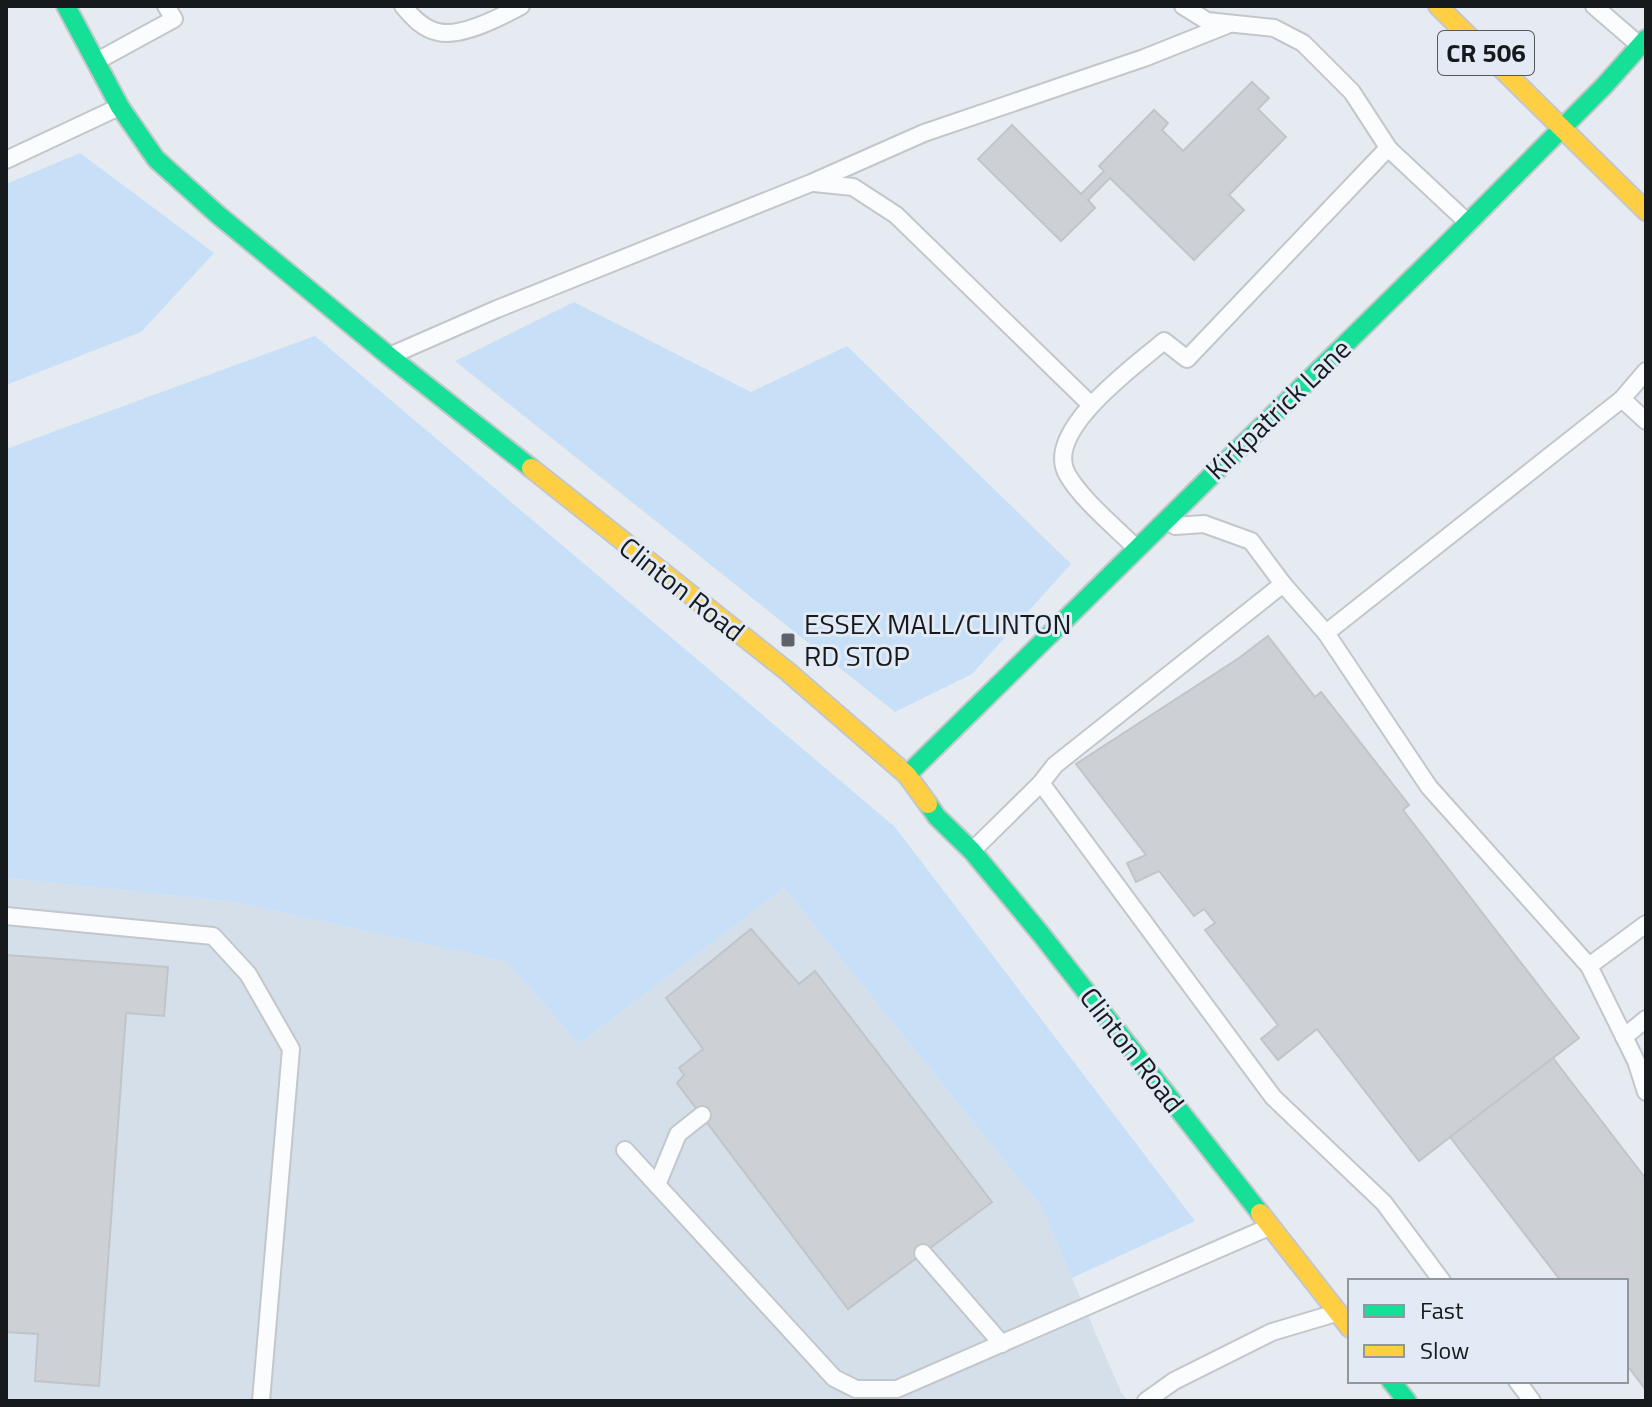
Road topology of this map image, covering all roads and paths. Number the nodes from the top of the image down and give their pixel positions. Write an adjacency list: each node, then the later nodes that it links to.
1 (66, 6): 10 (street, Clinton Road)
2 (166, 6): 10 (lane)
3 (403, 6): 4 (lane)
4 (521, 6)
5 (1183, 6): 8 (lane)
6 (1438, 6): 12 (street, CR 506)
7 (1594, 6): 9 (lane)
8 (1227, 25): 13 (lane); 15 (lane)
9 (1643, 42): 12 (street, Kirkpatrick Lane)
10 (96, 61): 11 (street, Clinton Road)
11 (120, 107): 14 (lane); 18 (street, Clinton Road)
12 (1562, 128): 16 (street, CR 506); 17 (street, Kirkpatrick Lane)
13 (1389, 149): 17 (lane); 21 (lane)
14 (6, 160)
15 (811, 183): 18 (lane); 21 (lane)
16 (1646, 211)
17 (1468, 223): 23 (street, Kirkpatrick Lane)
18 (389, 356): 27 (street, Clinton Road)
19 (1646, 371): 20 (lane)
20 (1622, 399): 22 (lane); 26 (lane)
21 (1091, 405): 24 (lane)
22 (1646, 421)
23 (1157, 527): 24 (street, Kirkpatrick Lane); 25 (lane)
24 (1136, 548): 27 (street, Kirkpatrick Lane)
25 (1283, 584): 26 (lane); 28 (lane)
26 (1326, 633): 32 (lane)
27 (907, 775): 29 (street, Clinton Road)
28 (1041, 783): 29 (lane); 41 (lane)
29 (972, 851): 39 (street, Clinton Road)
30 (6, 916): 47 (lane)
31 (1646, 924): 32 (lane)
32 (1589, 966): 34 (lane)
33 (1646, 1019): 34 (lane)
34 (1624, 1037): 35 (lane)
35 (1646, 1092)
36 (702, 1115): 38 (lane)
37 (625, 1150): 38 (lane)
38 (657, 1185): 44 (lane)
39 (1270, 1226): 42 (street, Clinton Road); 44 (lane)
40 (923, 1253): 44 (lane)
41 (1441, 1279)
42 (1338, 1312): 43 (street, Clinton Road); 48 (lane)
43 (1348, 1325)
44 (1002, 1344)
45 (1393, 1383): 49 (street)
46 (1518, 1383): 50 (lane)
47 (261, 1401)
48 (1146, 1401)
49 (1407, 1401)
50 (1532, 1401)

